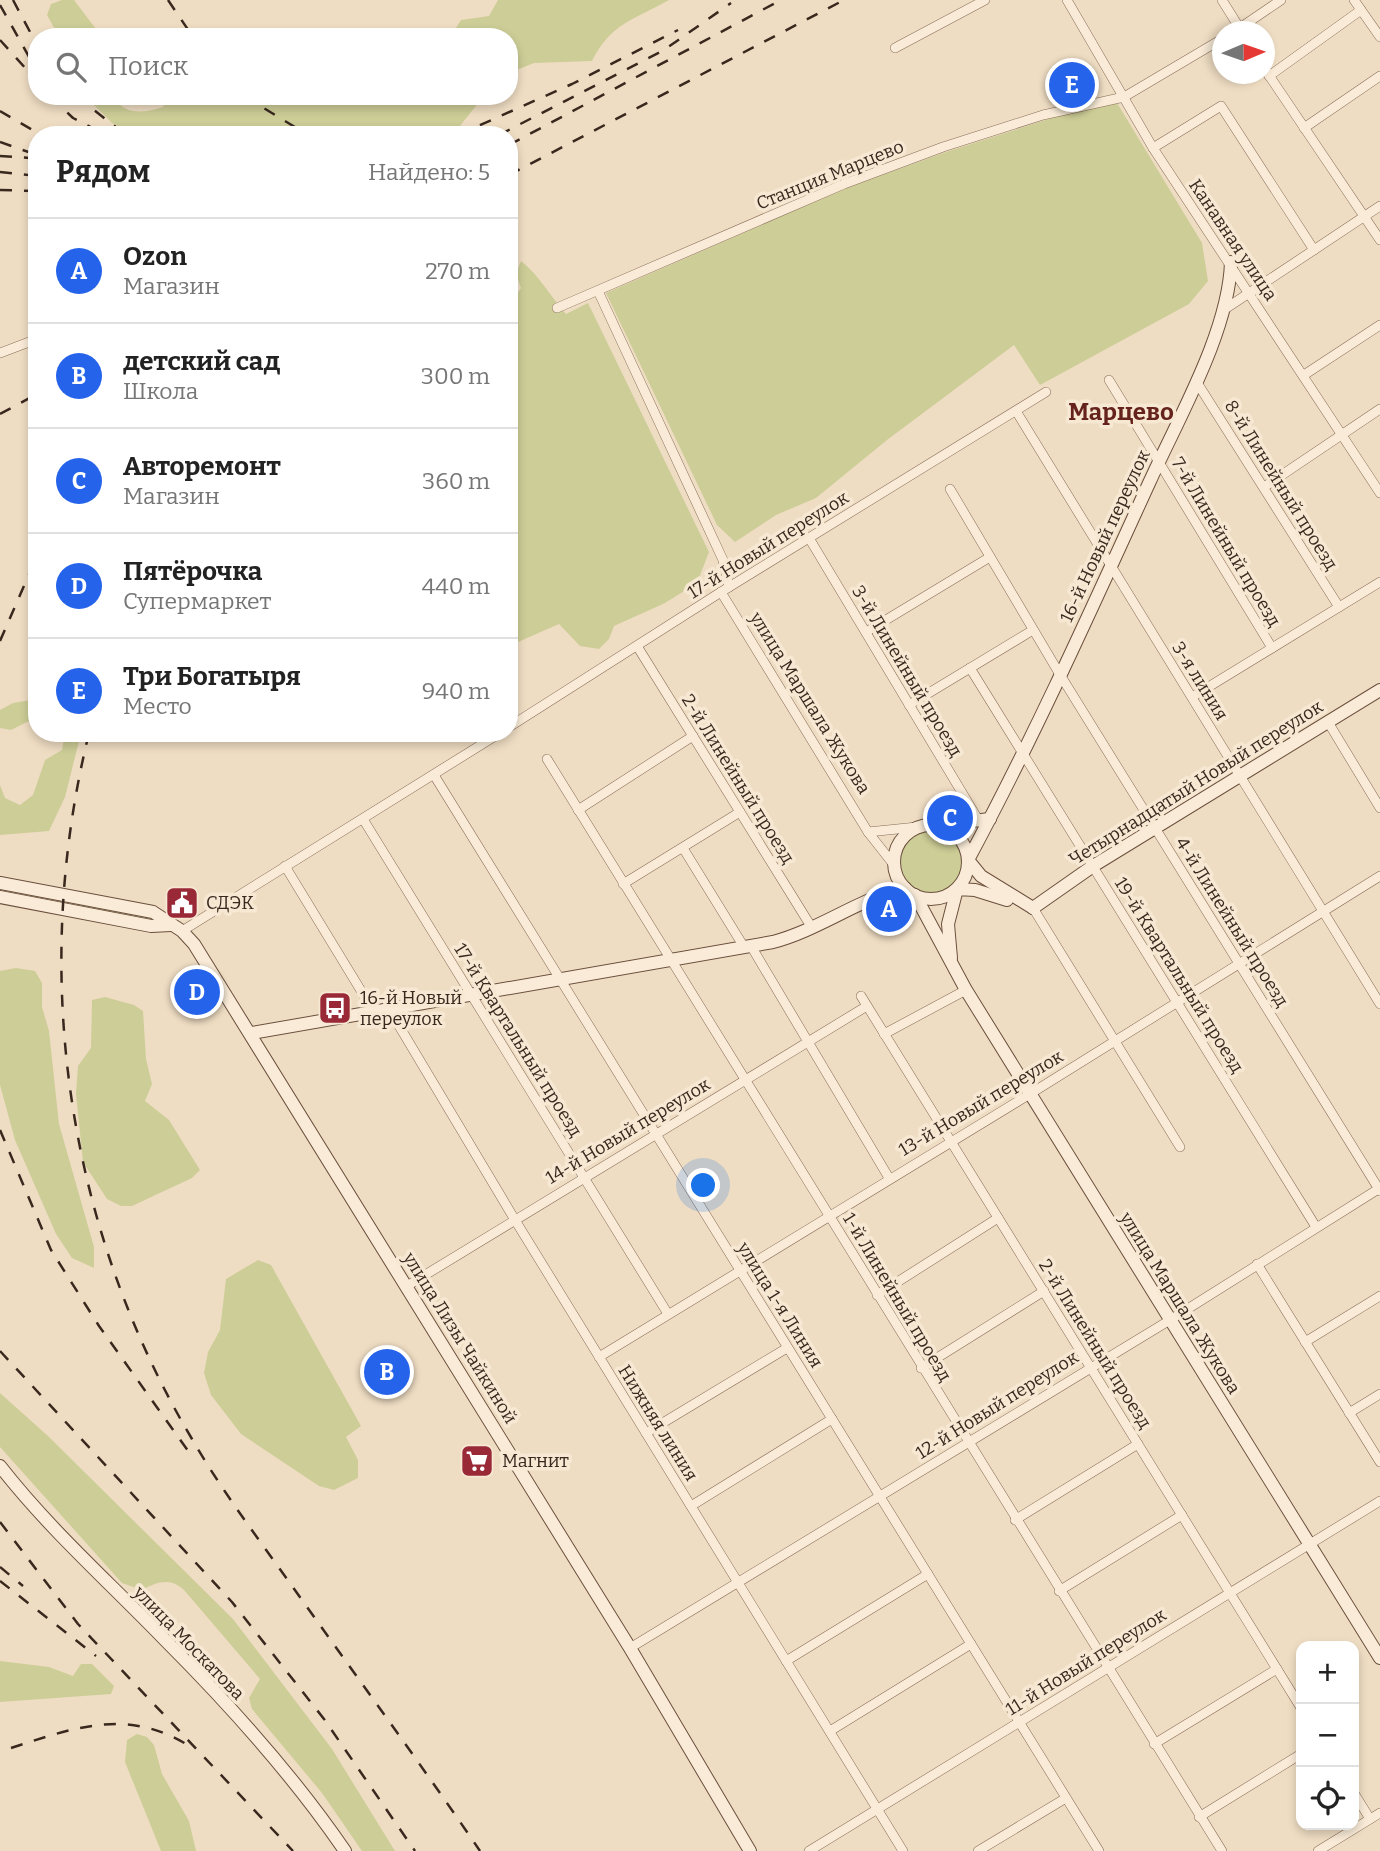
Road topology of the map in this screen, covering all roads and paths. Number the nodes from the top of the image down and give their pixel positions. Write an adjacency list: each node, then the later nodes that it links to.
1 (985, 0): 11 (street)
2 (1067, 0): 15 (street, Канавная улица)
3 (1222, 0): 7 (street)
4 (1281, 0): 8 (street)
5 (1354, 0): 6 (street)
6 (1361, 10): 9 (street); 12 (street)
7 (1234, 21)
8 (1252, 21)
9 (1380, 37)
10 (1212, 45): 15 (street, Станция Марцево)
11 (895, 48)
12 (1275, 67)
13 (1380, 76): 16 (street)
14 (1275, 84): 16 (street)
15 (1124, 97): 17 (street, Канавная улица); 23 (street, Станция Марцево)
16 (1304, 128): 19 (street)
17 (1153, 148): 21 (street); 22 (street, Канавная улица)
18 (1380, 206): 19 (street)
19 (1364, 216): 20 (street); 21 (street)
20 (1380, 240)
21 (1314, 250): 24 (street)
22 (1231, 262): 24 (street, Канавная улица); 26 (main road, 16-й Новый переулок)
23 (598, 290): 25 (street, Станция Марцево); 45 (street, улица Маршала Жукова)
24 (1250, 292): 26 (street); 30 (street, Канавная улица)
25 (557, 308)
26 (1225, 309): 32 (main road, 16-й Новый переулок)
27 (1380, 325): 30 (street)
28 (28, 342): 29 (street)
29 (0, 353)
30 (1304, 375): 36 (street, Канавная улица)
31 (1109, 380): 37 (street, 7-й Линейный проезд)
32 (1196, 381): 37 (main road, 16-й Новый переулок); 38 (street, 8-й Линейный проезд)
33 (1045, 392): 35 (street, 17-й Новый переулок)
34 (1380, 409): 36 (street)
35 (1016, 411): 41 (street, 17-й Новый переулок); 43 (street, 3-я линия)
36 (1342, 435): 38 (street); 40 (street, Канавная улица)
37 (1159, 461): 43 (main road, 16-й Новый переулок); 50 (street, 7-й Линейный проезд)
38 (1264, 487): 46 (street, 8-й Линейный проезд)
39 (950, 489): 42 (street, 4-й Линейный проезд)
40 (1380, 493)
41 (809, 538): 45 (street, 17-й Новый переулок); 48 (street, 3-й Линейный проезд)
42 (990, 557): 47 (street, 4-й Линейный проезд); 48 (street)
43 (1111, 566): 52 (main road, 16-й Новый переулок); 54 (street, 3-я линия)
44 (1380, 582): 46 (street)
45 (725, 589): 49 (street, 17-й Новый переулок); 73 (street, улица Маршала Жукова)
46 (1339, 607): 50 (street)
47 (1033, 630): 51 (street); 52 (street, 4-й Линейный проезд)
48 (866, 632): 55 (street, 3-й Линейный проезд)
49 (637, 646): 56 (street, 17-й Новый переулок); 58 (street, 2-й Линейный проезд)
50 (1272, 648): 54 (street)
51 (971, 668): 55 (street); 60 (street, 19-й Квартальный проезд)
52 (1059, 673): 60 (main road, 16-й Новый переулок); 72 (street, 4-й Линейный проезд)
53 (1380, 690): 57 (main road, Четырнадцатый Новый переулок)
54 (1192, 697): 63 (street, 3-я линия)
55 (909, 705): 69 (street, 3-й Линейный проезд)
56 (518, 721)
57 (1328, 722): 63 (main road, Четырнадцатый Новый переулок); 64 (street)
58 (693, 736): 65 (street); 66 (street, 2-й Линейный проезд)
59 (486, 742): 62 (street)
60 (1022, 751): 68 (main road, 16-й Новый переулок); 77 (street, 19-й Квартальный проезд)
61 (547, 760): 65 (street, 1-й Линейный проезд)
62 (434, 775): 67 (street); 94 (street, улица 1-я Линия)
63 (1240, 776): 72 (main road, Четырнадцатый Новый переулок); 87 (street, 3-я линия)
64 (1380, 808)
65 (578, 810): 81 (street, 1-й Линейный проезд)
66 (740, 812): 74 (street); 89 (street, 2-й Линейный проезд)
67 (363, 819): 76 (street); 96 (street, 17-й Квартальный проезд)
68 (990, 819): 69 (main road); 75 (main road, 16-й Новый переулок)
69 (972, 821): 70 (main road)
70 (937, 825): 71 (main road); 75 (main road)
71 (917, 827): 73 (street); 78 (main road)
72 (1155, 828): 77 (main road, Четырнадцатый Новый переулок); 92 (street, 4-й Линейный проезд)
73 (869, 832): 78 (street, улица Маршала Жукова)
74 (683, 848): 81 (street); 90 (street)
75 (968, 860): 82 (main road); 86 (main road)
76 (285, 866): 88 (street); 102 (street)
77 (1093, 866): 86 (main road, Четырнадцатый Новый переулок); 98 (street, 19-й Квартальный проезд)
78 (894, 867): 83 (main road); 84 (main road)
79 (1380, 876): 87 (street, 13-й Новый переулок)
80 (0, 883): 88 (main road, улица Лизы Чайкиной)
81 (624, 884): 91 (street, 1-й Линейный проезд)
82 (957, 889): 83 (main road); 86 (main road); 93 (main road, улица Маршала Жукова)
83 (910, 891): 84 (main road); 93 (main road, улица Маршала Жукова)
84 (883, 893): 89 (main road)
85 (0, 897): 88 (main road)
86 (1033, 908): 105 (street)
87 (1323, 911): 92 (street, 13-й Новый переулок); 99 (street, 3-я линия)
88 (177, 928): 103 (main road, улица Лизы Чайкиной)
89 (811, 928): 90 (main road)
90 (747, 946): 91 (main road); 106 (street)
91 (671, 961): 94 (main road); 107 (street, 1-й Линейный проезд)
92 (1239, 963): 98 (street, 13-й Новый переулок); 114 (street, 4-й Линейный проезд)
93 (952, 965): 95 (main road, улица Маршала Жукова)
94 (560, 980): 96 (main road); 109 (street, улица 1-я Линия)
95 (966, 990): 104 (street); 108 (main road, улица Маршала Жукова)
96 (472, 996): 101 (main road); 112 (street, 17-й Квартальный проезд)
97 (861, 996): 100 (street, 2-й Линейный проезд)
98 (1176, 1001): 105 (street, 13-й Новый переулок); 118 (street, 19-й Квартальный проезд)
99 (1380, 1004)
100 (867, 1006): 104 (street, 2-й Линейный проезд); 106 (street, 14-й Новый переулок)
101 (389, 1009): 102 (main road); 117 (street, Нижняя линия)
102 (374, 1012): 103 (main road)
103 (252, 1033): 121 (main road, улица Лизы Чайкиной)
104 (884, 1034): 110 (street, 2-й Линейный проезд)
105 (1115, 1039): 108 (street, 13-й Новый переулок); 111 (street)
106 (808, 1042): 107 (street, 14-й Новый переулок); 113 (street)
107 (744, 1081): 109 (street, 14-й Новый переулок); 115 (street, 1-й Линейный проезд)
108 (1030, 1094): 110 (street, 13-й Новый переулок); 126 (main road, улица Маршала Жукова)
109 (656, 1135): 112 (street, 14-й Новый переулок); 120 (street, улица 1-я Линия)
110 (950, 1140): 113 (street, 13-й Новый переулок); 116 (street, 2-й Линейный проезд)
111 (1180, 1147)
112 (585, 1178): 117 (street, 14-й Новый переулок); 125 (street, 17-й Квартальный проезд)
113 (889, 1178): 115 (street, 13-й Новый переулок)
114 (1380, 1189): 118 (street, 12-й Новый переулок)
115 (828, 1215): 120 (street, 13-й Новый переулок); 123 (street, 1-й Линейный проезд)
116 (998, 1218): 122 (street, 2-й Линейный проезд); 123 (street)
117 (515, 1220): 121 (street, 14-й Новый переулок); 129 (street, Нижняя линия)
118 (1316, 1227): 119 (street, 12-й Новый переулок)
119 (1256, 1264): 126 (street, 12-й Новый переулок); 127 (street)
120 (740, 1270): 125 (street, 13-й Новый переулок); 128 (street, улица 1-я Линия)
121 (407, 1286): 151 (main road, улица Лизы Чайкиной)
122 (1044, 1292): 130 (street, 2-й Линейный проезд); 131 (street)
123 (877, 1295): 131 (street, 1-й Линейный проезд)
124 (1380, 1296): 127 (street)
125 (668, 1314): 129 (street, 13-й Новый переулок)
126 (1170, 1320): 130 (street, 12-й Новый переулок); 145 (main road, улица Маршала Жукова)
127 (1305, 1342): 133 (street)
128 (787, 1348): 134 (street, улица 1-я Линия); 135 (street)
129 (599, 1357): 135 (street, Нижняя линия)
130 (1090, 1366): 136 (street, 12-й Новый переулок); 137 (street, 2-й Линейный проезд)
131 (921, 1368): 136 (street, 1-й Линейный проезд)
132 (1380, 1394): 133 (street)
133 (1349, 1413): 138 (street)
134 (832, 1419): 140 (street, улица 1-я Линия); 142 (street)
135 (646, 1433): 142 (street, Нижняя линия)
136 (967, 1441): 140 (street, 12-й Новый переулок); 144 (street, 1-й Линейный проезд)
137 (1138, 1444): 143 (street, 2-й Линейный проезд); 144 (street)
138 (1380, 1462)
139 (0, 1466): 167 (main road, улица Москатова)
140 (879, 1495): 146 (street, улица 1-я Линия); 147 (street, 12-й Новый переулок)
141 (1380, 1501): 145 (street, 11-й Новый переулок)
142 (691, 1506): 147 (street, Нижняя линия)
143 (1182, 1515): 148 (street); 149 (street, 2-й Линейный проезд)
144 (1015, 1520): 148 (street, 1-й Линейный проезд)
145 (1311, 1546): 149 (street, 11-й Новый переулок); 152 (main road, улица Маршала Жукова)
146 (928, 1574): 150 (street, улица 1-я Линия); 153 (street)
147 (738, 1582): 151 (street, 12-й Новый переулок); 153 (street, Нижняя линия)
148 (1059, 1591): 154 (street, 1-й Линейный проезд)
149 (1230, 1593): 154 (street, 11-й Новый переулок); 155 (street, 2-й Линейный проезд)
150 (971, 1644): 157 (street, улица 1-я Линия); 158 (street)
151 (630, 1648): 168 (main road, улица Лизы Чайкиной)
152 (1380, 1658)
153 (786, 1661): 158 (street, Нижняя линия)
154 (1107, 1668): 157 (street, 11-й Новый переулок); 159 (street, 1-й Линейный проезд)
155 (1277, 1669): 156 (street, 2-й Линейный проезд); 159 (street)
156 (1299, 1704)
157 (1020, 1722): 161 (street, улица 1-я Линия); 163 (street, 11-й Новый переулок)
158 (830, 1731): 163 (street, Нижняя линия)
159 (1154, 1744): 165 (street, 1-й Линейный проезд)
160 (1296, 1757): 165 (street)
161 (1066, 1798): 171 (street); 172 (street, улица 1-я Линия)
162 (1359, 1801): 166 (street)
163 (878, 1809): 169 (street, 11-й Новый переулок); 170 (street, Нижняя линия)
164 (1380, 1814): 166 (street)
165 (1199, 1817): 173 (street, 1-й Линейный проезд)
166 (1370, 1819): 174 (street)
167 (345, 1851)
168 (750, 1851)
169 (810, 1851)
170 (903, 1851)
171 (978, 1851)
172 (1099, 1851)
173 (1222, 1851)
174 (1318, 1851)

